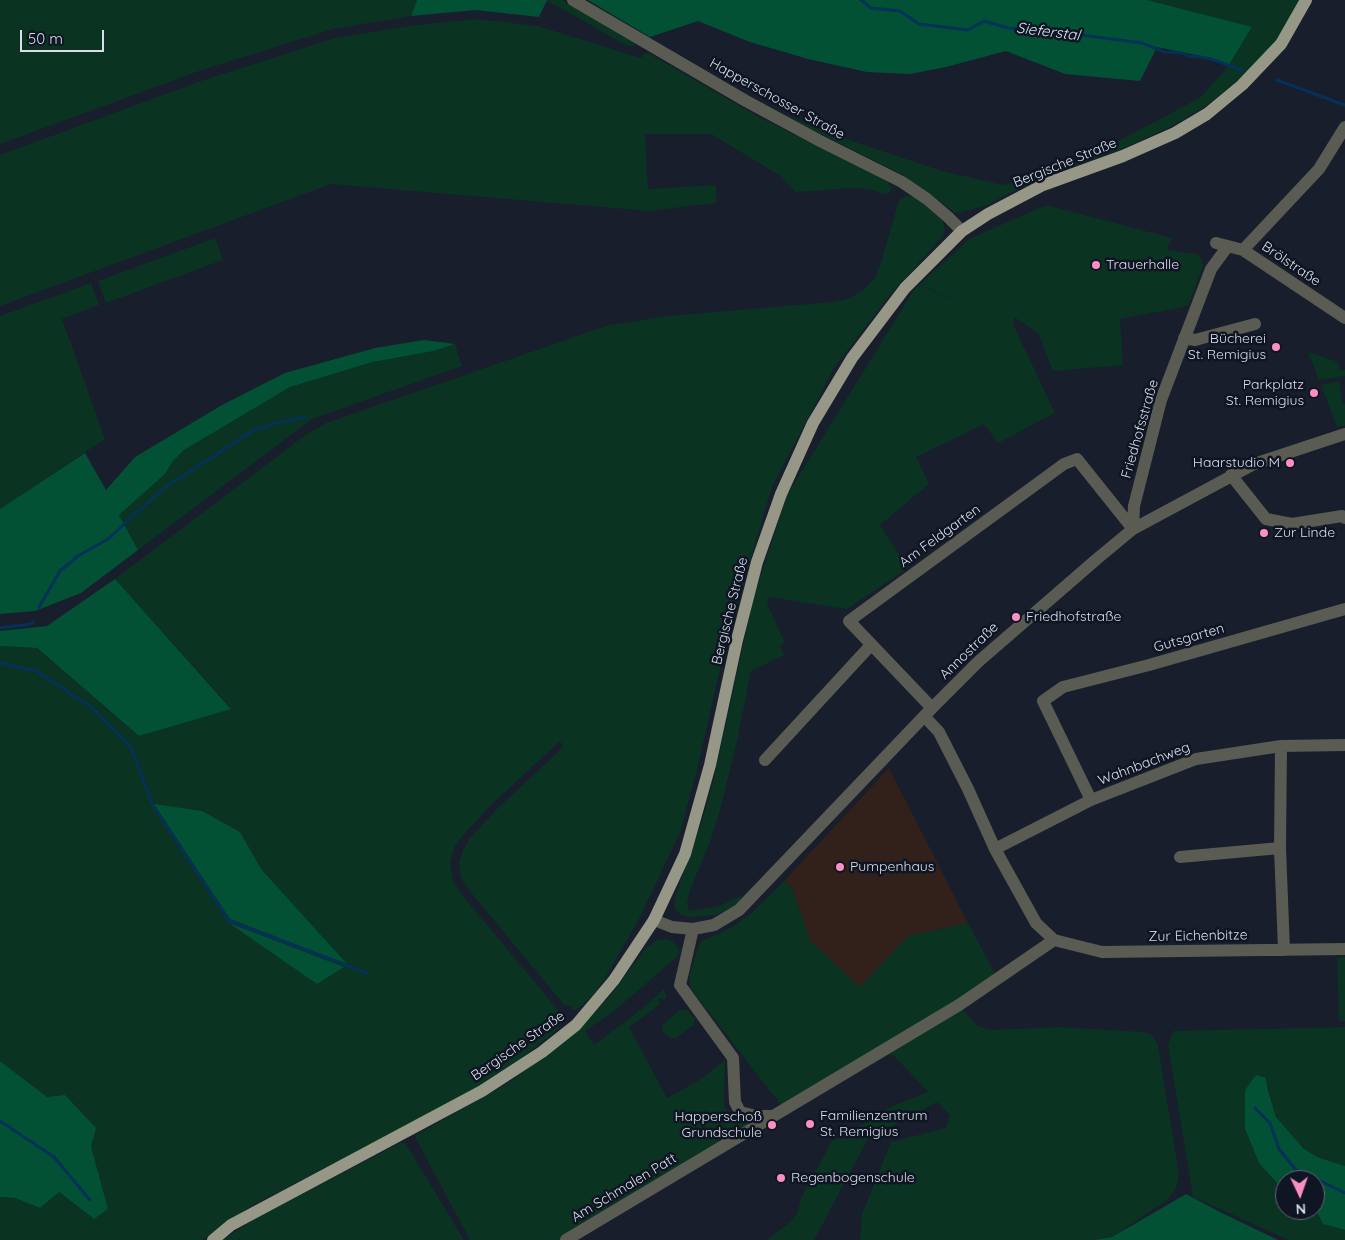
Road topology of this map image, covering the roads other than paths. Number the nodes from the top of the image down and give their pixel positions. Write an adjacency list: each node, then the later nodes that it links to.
1 (573, 0): 4 (street, Happerschosser Straße)
2 (1306, 0): 4 (main road, Bergische Straße)
3 (1345, 127): 6 (street)
4 (962, 231): 24 (main road, Bergische Straße)
5 (1222, 244): 6 (street, Brölstraße); 9 (street, Friedhofsstraße)
6 (1243, 250): 7 (street, Brölstraße)
7 (1345, 318)
8 (1255, 324): 9 (street)
9 (1184, 338): 13 (street, Friedhofsstraße)
10 (1345, 434): 11 (street, Annostraße)
11 (1231, 475): 12 (street); 13 (street, Annostraße)
12 (1345, 518)
13 (1133, 530): 15 (street, Am Feldgarten); 16 (street, Annostraße)
14 (1345, 609): 20 (street, Gutsgarten)
15 (871, 645): 16 (street, Am Feldgarten); 19 (street)
16 (928, 712): 22 (street, Zur Eichenbitze); 25 (street, Annostraße)
17 (1345, 745): 18 (street, Wahnbachweg)
18 (1281, 746): 20 (street, Wahnbachweg); 21 (street)
19 (765, 760)
20 (1091, 800): 22 (street, Wahnbachweg)
21 (1280, 848): 23 (street); 28 (street)
22 (995, 849): 26 (street, Zur Eichenbitze)
23 (1180, 857)
24 (654, 920): 25 (street, Annostraße); 30 (main road, Bergische Straße)
25 (693, 929): 29 (street)
26 (1054, 940): 28 (street, Zur Eichenbitze); 29 (street, Am Schmalen Patt)
27 (1345, 949): 28 (street, Zur Eichenbitze)
28 (1284, 950)
29 (774, 1116): 31 (street, Am Schmalen Patt)
30 (213, 1240)
31 (566, 1240)

